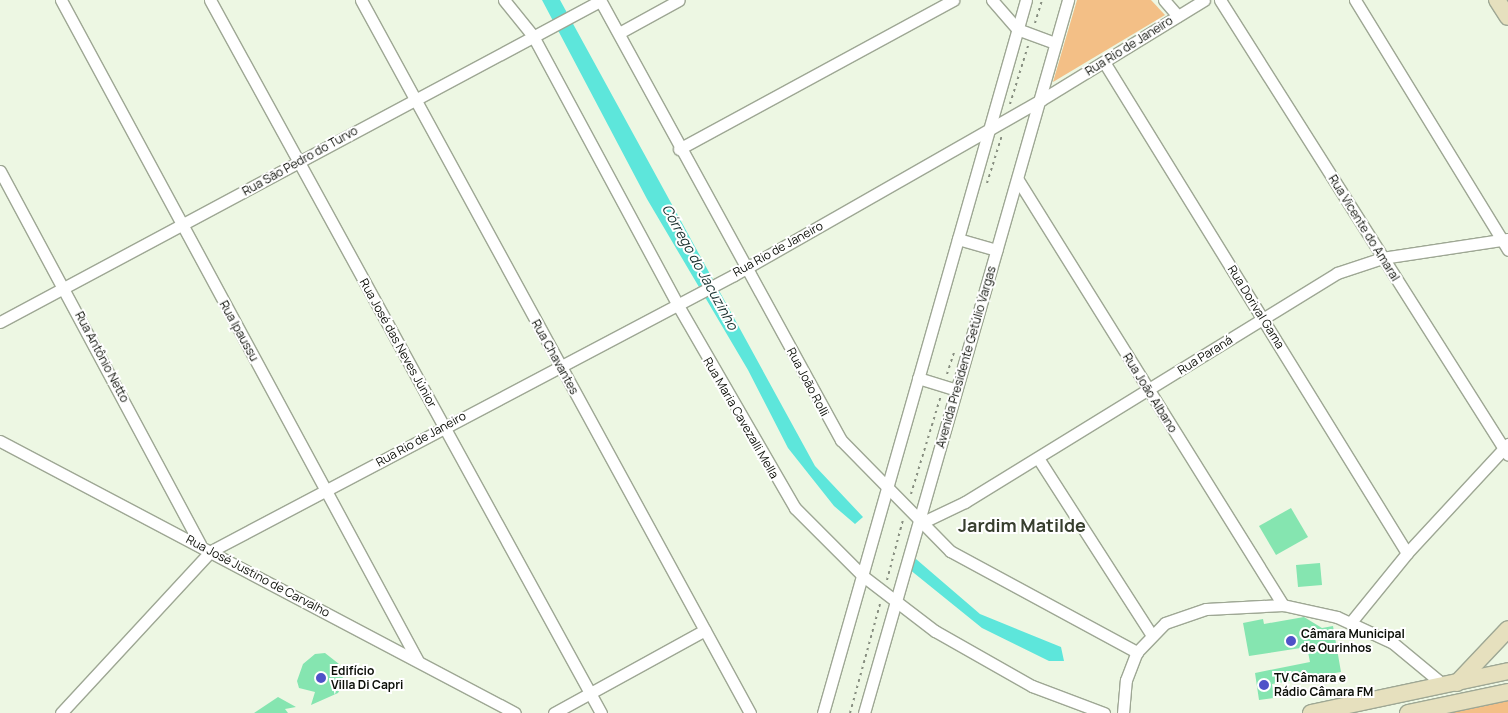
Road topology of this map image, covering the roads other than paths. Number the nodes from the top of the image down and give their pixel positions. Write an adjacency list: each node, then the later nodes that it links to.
1 (60, 0): 30 (street, Rua Ipaussu)
2 (210, 0): 27 (street, Rua José das Neves Júnior)
3 (361, 0): 23 (street, Rua Chavantes)
4 (504, 0): 20 (street, Rua Maria Cavezalli Mella)
5 (600, 0): 19 (street, Rua João Rolli); 20 (street, Rua São Pedro do Turvo)
6 (680, 0): 19 (street)
7 (953, 0): 26 (street)
8 (992, 0): 18 (street)
9 (1026, 0): 18 (street)
10 (1068, 0): 21 (street, Avenida Presidente Getúlio Vargas)
11 (1164, 0): 16 (street)
12 (1204, 0): 16 (street, Rua Rio de Janeiro)
13 (1220, 0): 34 (street, Rua Vicente do Amaral)
14 (1355, 0): 32 (street)
15 (1497, 0): 17 (main road)
16 (1178, 16): 22 (street, Rua Rio de Janeiro)
17 (1508, 18)
18 (1017, 30): 21 (street); 25 (street)
19 (619, 33): 26 (street, Rua João Rolli)
20 (532, 36): 23 (street, Rua São Pedro do Turvo); 37 (street, Rua Maria Cavezalli Mella)
21 (1055, 43): 24 (street, Avenida Presidente Getúlio Vargas)
22 (1104, 62): 24 (street, Rua Rio de Janeiro); 38 (street, Rua Dorival Gama)
23 (414, 98): 27 (street, Rua São Pedro do Turvo); 40 (street, Rua Chavantes)
24 (1041, 100): 25 (street, Rua Rio de Janeiro); 29 (street, Avenida Presidente Getúlio Vargas)
25 (990, 129): 31 (street); 35 (street, Rua Rio de Janeiro)
26 (678, 149): 35 (street, Rua João Rolli)
27 (298, 161): 30 (street, Rua São Pedro do Turvo); 44 (street, Rua José das Neves Júnior)
28 (0, 171): 36 (street, Rua Antônio Netto)
29 (1018, 180): 33 (street, Avenida Presidente Getúlio Vargas); 43 (street, Rua João Albano)
30 (181, 226): 36 (street, Rua São Pedro do Turvo); 49 (street, Rua Ipaussu)
31 (958, 239): 33 (street); 41 (street)
32 (1506, 243): 34 (street, Rua Paraná)
33 (996, 250): 42 (street, Avenida Presidente Getúlio Vargas)
34 (1382, 258): 38 (street, Rua Paraná); 46 (street, Rua Vicente do Amaral)
35 (747, 267): 37 (street, Rua Rio de Janeiro); 48 (street, Rua João Rolli)
36 (65, 287): 39 (street, Rua São Pedro do Turvo); 51 (street, Rua Antônio Netto)
37 (676, 302): 40 (street, Rua Rio de Janeiro); 54 (street, Rua Maria Cavezalli Mella)
38 (1263, 319): 43 (street, Rua Paraná); 53 (street, Rua Dorival Gama)
39 (0, 322)
40 (559, 364): 44 (street, Rua Rio de Janeiro); 59 (street, Rua Chavantes)
41 (918, 378): 42 (street); 48 (street)
42 (955, 389): 50 (street, Avenida Presidente Getúlio Vargas)
43 (1149, 390): 47 (street, Rua Paraná); 56 (street, Rua João Albano)
44 (444, 426): 49 (street, Rua Rio de Janeiro); 66 (street, Rua José das Neves Júnior)
45 (0, 441): 51 (street, Rua José Justino de Carvalho)
46 (1506, 450): 53 (street)
47 (1038, 458): 50 (street, Rua Paraná); 60 (street)
48 (887, 489): 50 (street, Rua João Rolli); 54 (street)
49 (328, 492): 52 (street, Rua Rio de Janeiro); 62 (street, Rua Ipaussu)
50 (921, 523): 55 (street, Avenida Presidente Getúlio Vargas); 61 (street, Rua João Rolli)
51 (200, 544): 52 (street, Rua José Justino de Carvalho)
52 (211, 551): 62 (street, Rua José Justino de Carvalho); 67 (street)
53 (1408, 553): 57 (street)
54 (863, 576): 55 (street, Rua Maria Cavezalli Mella); 72 (street)
55 (895, 602): 73 (street, Avenida Presidente Getúlio Vargas); 74 (street, Rua Maria Cavezalli Mella)
56 (1283, 605): 57 (street); 60 (street)
57 (1351, 622): 64 (street)
58 (1508, 629): 64 (main road)
59 (705, 630): 66 (street); 71 (street, Rua Chavantes)
60 (1151, 634): 61 (street)
61 (1137, 652): 75 (street)
62 (418, 661): 68 (street, Rua José Justino de Carvalho)
63 (1508, 671): 64 (main road)
64 (1451, 684): 76 (main road)
65 (1508, 692): 77 (main road)
66 (590, 693): 69 (street); 70 (street, Rua José das Neves Júnior)
67 (61, 713)
68 (515, 713)
69 (554, 713)
70 (601, 713)
71 (750, 713)
72 (823, 713)
73 (864, 713)
74 (1104, 713)
75 (1123, 713)
76 (1310, 713)
77 (1408, 713)

